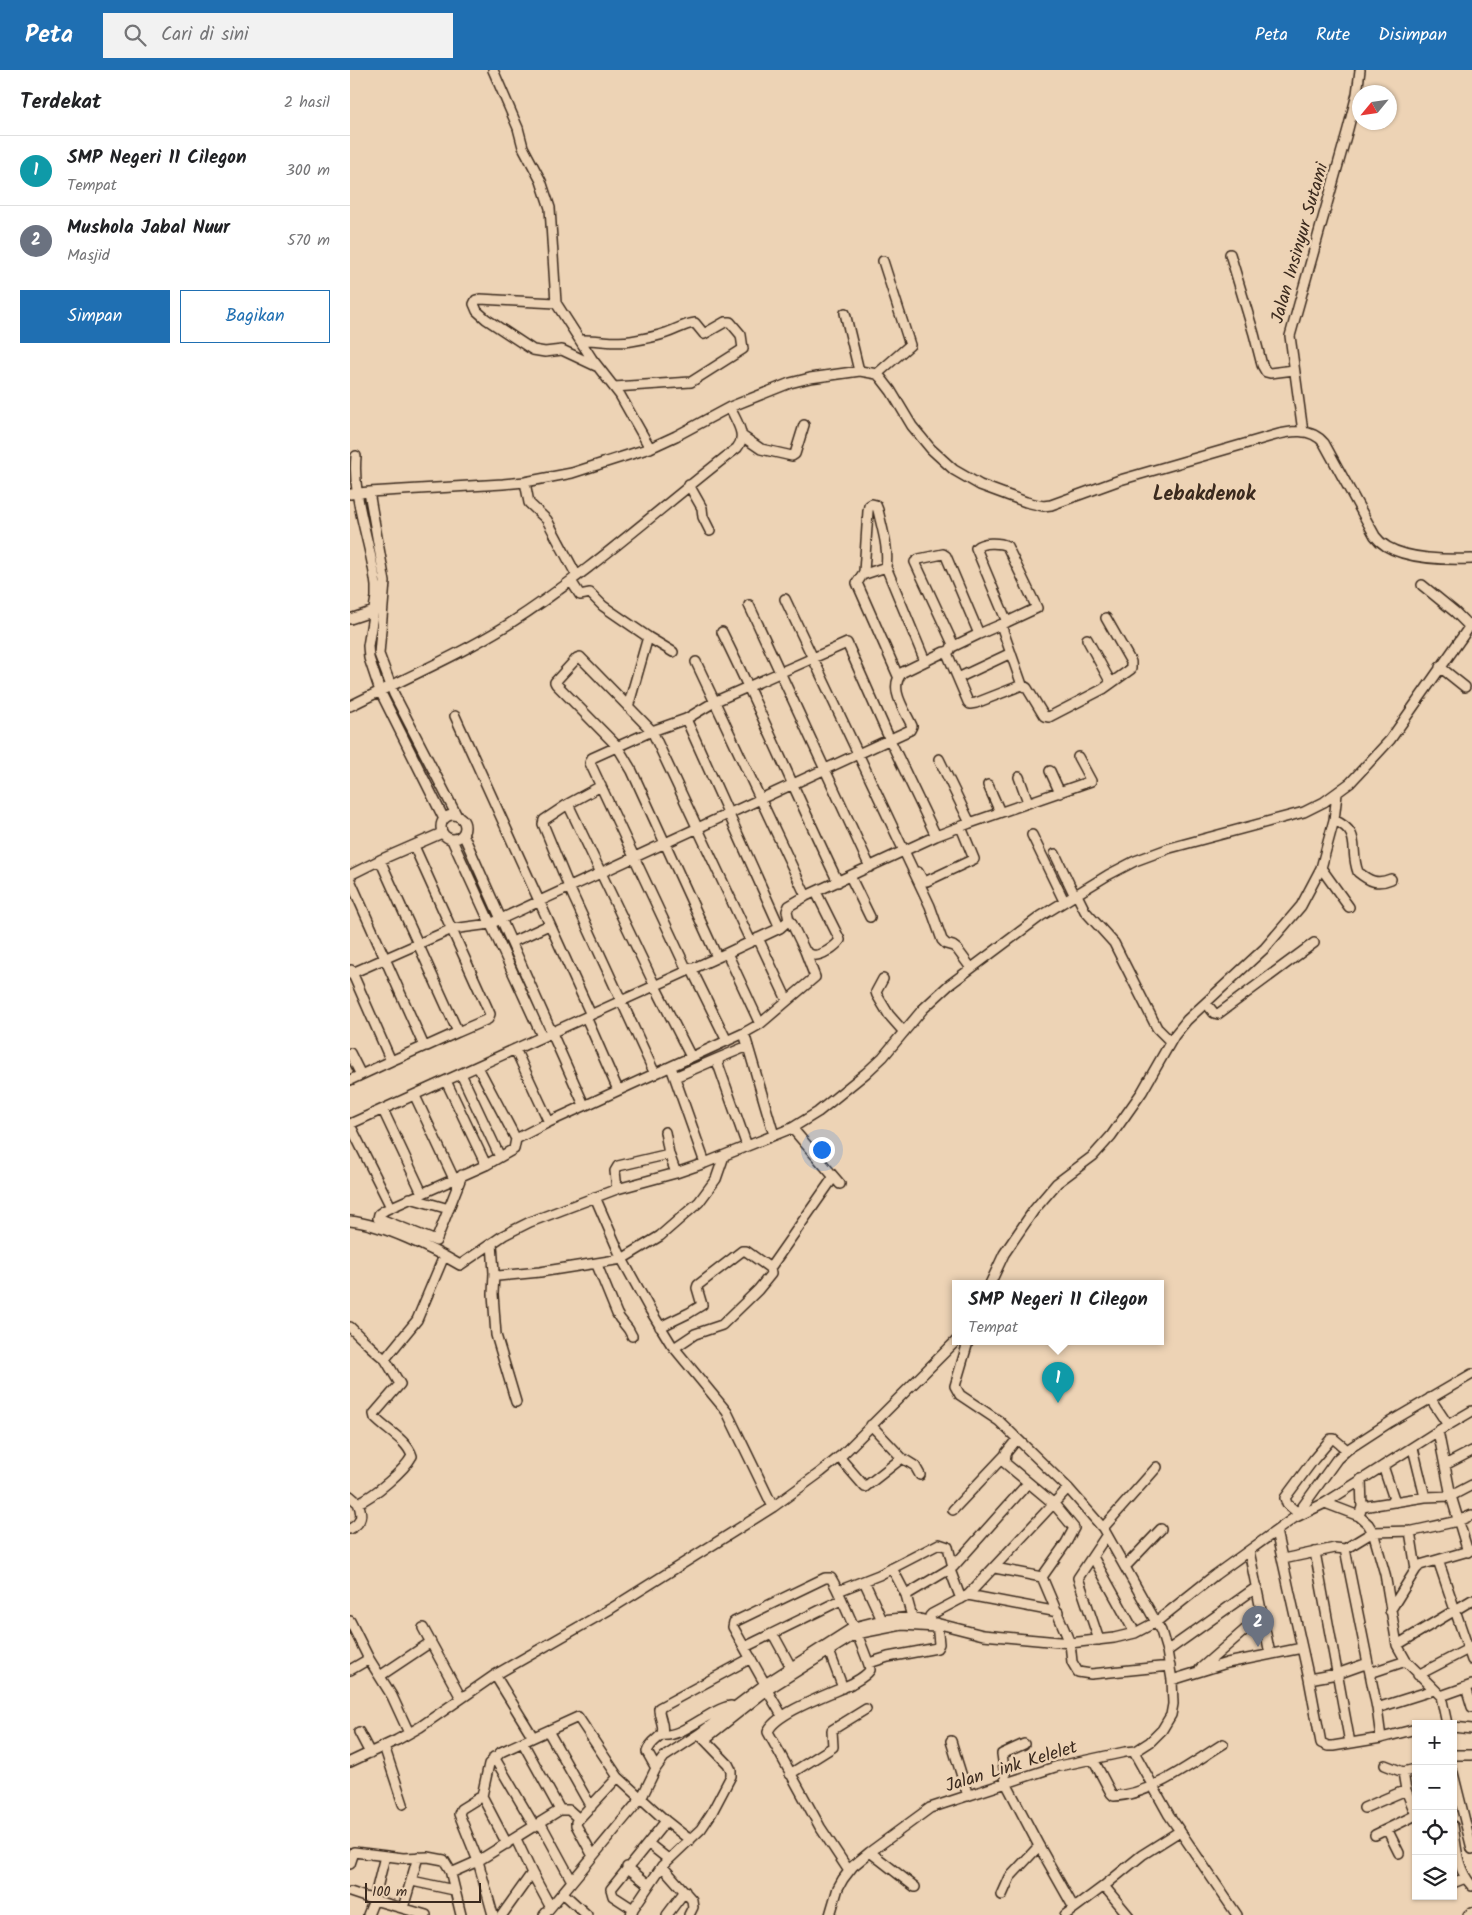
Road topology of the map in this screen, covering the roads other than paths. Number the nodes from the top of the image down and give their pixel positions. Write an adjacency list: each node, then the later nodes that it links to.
1 (493, 70): 5 (street)
2 (1360, 70): 9 (street, Jalan Insinyur Sutami)
3 (1230, 254): 9 (street)
4 (883, 260): 11 (street)
5 (556, 303): 7 (street); 8 (street)
6 (845, 313): 10 (street)
7 (580, 340): 8 (street); 12 (street)
8 (599, 367): 12 (street)
9 (1294, 370): 15 (street, Jalan Insinyur Sutami)
10 (859, 371): 11 (street); 13 (street)
11 (877, 374): 15 (street)
12 (614, 387): 17 (street)
13 (730, 407): 16 (street); 17 (street)
14 (804, 425): 16 (street)
15 (1303, 432): 24 (street)
16 (742, 436): 20 (street)
17 (650, 448): 19 (street)
18 (356, 456): 22 (street)
19 (525, 482): 21 (street); 27 (street)
20 (689, 485): 23 (street); 27 (street)
21 (369, 492): 22 (street); 52 (street)
22 (353, 494): 31 (street)
23 (710, 531)
24 (1472, 559)
25 (886, 568): 26 (street); 26 (street); 44 (street)
26 (862, 575): 48 (street)
27 (574, 578): 38 (street); 52 (street)
28 (1422, 585): 35 (street)
29 (785, 599): 43 (street)
30 (748, 605): 47 (street)
31 (374, 611): 33 (street); 55 (street)
32 (1106, 618): 50 (street)
33 (350, 619)
34 (1004, 623): 34 (street); 37 (street); 42 (street)
35 (1471, 625): 46 (street)
36 (722, 632): 53 (street)
37 (979, 634): 40 (street); 40 (street)
38 (648, 637): 41 (street); 58 (street)
39 (1087, 639): 50 (street)
40 (949, 650): 44 (street); 49 (street)
41 (673, 652)
42 (1011, 653): 49 (street); 51 (street)
43 (812, 659): 47 (street); 62 (street); 64 (street)
44 (925, 661): 48 (street)
45 (696, 662): 56 (street)
46 (1440, 667): 54 (street); 74 (street)
47 (780, 673): 53 (street); 67 (street)
48 (898, 676): 62 (street)
49 (958, 678): 51 (street)
50 (1111, 683): 51 (street)
51 (1022, 685)
52 (391, 686): 55 (street); 80 (street)
53 (749, 687): 56 (street); 70 (street)
54 (1465, 688)
55 (380, 691): 57 (street); 81 (street)
56 (716, 702): 60 (street); 75 (street)
57 (350, 706)
58 (628, 707): 61 (street); 63 (street)
59 (455, 716): 109 (street)
60 (686, 719): 61 (street); 79 (street)
61 (652, 731): 63 (street); 85 (street)
62 (890, 740): 64 (street); 89 (street)
63 (617, 746): 72 (street); 91 (street)
64 (857, 755): 67 (street); 93 (street)
65 (1078, 757): 73 (street)
66 (939, 759): 83 (street)
67 (825, 770): 70 (street); 97 (street)
68 (1050, 771): 73 (street)
69 (1019, 777): 76 (street)
70 (792, 785): 75 (street); 104 (street)
71 (988, 785): 78 (street)
72 (602, 786): 77 (street); 95 (street)
73 (1060, 793): 76 (street)
74 (1337, 794): 82 (street); 107 (street)
75 (762, 799): 79 (street); 108 (street)
76 (1028, 802): 78 (street)
77 (568, 804): 99 (street); 105 (street)
78 (1000, 812): 83 (street)
79 (728, 814): 85 (street); 117 (street)
80 (457, 816): 81 (street); 87 (street)
81 (444, 819): 86 (street)
82 (1334, 820): 98 (street); 102 (street)
83 (970, 823): 84 (street)
84 (961, 826): 89 (street); 93 (street)
85 (696, 828): 91 (street); 119 (street)
86 (442, 833): 90 (street); 92 (street)
87 (463, 834): 90 (street); 113 (street)
88 (1032, 835): 110 (street)
89 (936, 836): 93 (street)
90 (452, 840): 115 (street)
91 (665, 843): 95 (street); 125 (street)
92 (414, 846): 96 (street); 118 (street)
93 (906, 851): 97 (street); 127 (street)
94 (1055, 854): 107 (street)
95 (633, 857): 99 (street); 128 (street)
96 (380, 860): 100 (street); 121 (street)
97 (870, 867): 101 (street)
98 (1321, 868): 111 (street); 134 (street)
99 (601, 872): 105 (street); 131 (street)
100 (350, 875)
101 (850, 876): 104 (street); 112 (street)
102 (1391, 879)
103 (350, 880): 126 (street)
104 (838, 882): 106 (street)
105 (569, 887): 109 (street); 132 (street)
106 (816, 892): 108 (street); 123 (street)
107 (1075, 894): 110 (street); 143 (street)
108 (806, 896): 114 (street)
109 (538, 900): 113 (street); 116 (street)
110 (1064, 901): 127 (street)
111 (1349, 907)
112 (870, 917)
113 (502, 918): 115 (street); 120 (street)
114 (789, 920): 117 (street); 123 (street)
115 (490, 924): 118 (street); 141 (street)
116 (549, 925): 120 (street); 135 (street)
117 (780, 928): 119 (street)
118 (452, 929): 121 (street); 137 (street)
119 (754, 940): 124 (street); 133 (street)
120 (512, 942): 138 (street)
121 (417, 943): 126 (street); 137 (street)
122 (1314, 943): 134 (street)
123 (805, 951): 133 (street)
124 (727, 953): 125 (street); 136 (street)
125 (717, 957): 128 (street)
126 (385, 959): 129 (street); 144 (street)
127 (971, 968): 139 (street)
128 (689, 969): 131 (street); 142 (street)
129 (351, 972): 150 (street)
130 (883, 979): 139 (street)
131 (654, 986): 132 (street); 148 (street)
132 (622, 1000): 135 (street); 154 (street)
133 (787, 1000): 136 (street)
134 (1206, 1003): 143 (street)
135 (588, 1016): 138 (street); 159 (street)
136 (760, 1024): 140 (street)
137 (458, 1032): 144 (street)
138 (552, 1032): 141 (street); 161 (street)
139 (904, 1032): 165 (street)
140 (744, 1033): 142 (street); 145 (street)
141 (542, 1036): 146 (street)
142 (727, 1041): 148 (street)
143 (1170, 1041): 190 (street)
144 (425, 1046): 150 (street)
145 (748, 1046): 149 (street); 167 (street)
146 (516, 1049): 151 (street); 163 (street)
147 (350, 1053): 155 (street)
148 (691, 1057): 152 (street)
149 (719, 1058): 156 (street); 169 (street)
150 (391, 1061): 155 (street)
151 (478, 1067): 153 (street); 168 (street)
152 (671, 1067): 154 (street); 156 (street)
153 (461, 1074): 158 (street); 172 (street)
154 (655, 1074): 159 (street)
155 (361, 1075): 157 (street)
156 (674, 1077): 173 (street)
157 (350, 1080)
158 (446, 1081): 160 (street); 174 (street)
159 (618, 1090): 161 (street)
160 (415, 1096): 162 (street); 176 (street)
161 (584, 1106): 163 (street)
162 (383, 1110): 164 (street); 178 (street)
163 (548, 1122): 168 (street)
164 (350, 1125): 181 (street)
165 (792, 1128): 167 (street); 188 (street)
166 (665, 1132): 170 (street)
167 (774, 1135): 169 (street)
168 (516, 1139): 172 (street)
169 (747, 1146): 171 (street)
170 (669, 1154): 175 (street); 177 (street)
171 (724, 1156): 173 (street); 186 (street)
172 (500, 1157): 174 (street)
173 (705, 1163): 175 (street)
174 (486, 1164): 176 (street)
175 (676, 1173): 177 (street)
176 (458, 1177): 178 (street); 182 (street)
177 (618, 1189): 179 (street)
178 (422, 1193): 180 (street)
179 (595, 1197): 184 (street); 186 (street)
180 (410, 1198): 181 (street); 182 (street)
181 (391, 1206): 182 (street)
182 (449, 1209)
183 (350, 1221): 185 (street)
184 (492, 1243): 185 (street); 189 (street)
185 (444, 1256): 197 (street)
186 (622, 1260): 187 (street); 191 (street)
187 (597, 1265): 189 (street); 193 (street)
188 (770, 1268): 191 (street); 196 (street)
189 (494, 1273): 200 (street)
190 (992, 1280)
191 (660, 1326): 196 (street)
192 (350, 1327): 197 (street)
193 (632, 1336)
194 (952, 1345): 202 (street)
195 (967, 1345): 205 (street, Jalan Link Kelelet)
196 (674, 1348): 227 (street)
197 (385, 1359): 224 (street)
198 (1472, 1374): 199 (street)
199 (1430, 1398): 203 (street); 207 (street)
200 (516, 1402)
201 (1472, 1411): 203 (street)
202 (871, 1425): 210 (street); 211 (street)
203 (1448, 1425): 204 (street)
204 (1438, 1431): 206 (street); 212 (street)
205 (1018, 1439): 209 (street); 219 (street, Jalan Link Kelelet)
206 (1412, 1448): 213 (street); 222 (street)
207 (1347, 1450): 230 (street); 230 (street)
208 (1472, 1451): 212 (street)
209 (1006, 1453): 217 (street); 228 (street)
210 (839, 1457): 211 (street); 227 (street)
211 (902, 1458): 215 (street)
212 (1445, 1465): 221 (street)
213 (1382, 1466): 216 (street); 223 (street)
214 (1157, 1467): 237 (street)
215 (920, 1475)
216 (1361, 1480): 225 (street); 229 (street)
217 (1028, 1483): 226 (street); 248 (street)
218 (1472, 1485): 221 (street)
219 (1068, 1488): 226 (street); 237 (street, Jalan Link Kelelet)
220 (350, 1496): 224 (street)
221 (1451, 1496): 222 (street); 232 (street)
222 (1425, 1497): 223 (street)
223 (1395, 1502): 229 (street)
224 (358, 1503): 233 (street)
225 (1325, 1503): 229 (street); 230 (street)
226 (1054, 1504): 249 (street); 251 (street)
227 (773, 1507): 294 (street)
228 (953, 1510)
229 (1360, 1512): 238 (street)
230 (1296, 1516): 235 (street)
231 (1472, 1516): 232 (street)
232 (1458, 1521): 236 (street); 241 (street)
233 (350, 1529)
234 (1161, 1529): 246 (street)
235 (1276, 1531): 240 (street); 244 (street)
236 (1410, 1531): 238 (street); 250 (street)
237 (1105, 1532): 243 (street); 246 (street, Jalan Link Kelelet)
238 (1373, 1532): 239 (street); 259 (street)
239 (1345, 1549): 242 (street); 286 (street)
240 (1249, 1550): 253 (street); 265 (street)
241 (1470, 1551): 245 (street)
242 (1315, 1552): 244 (street); 293 (street)
243 (1093, 1557): 269 (street); 271 (street)
244 (1284, 1559): 276 (street)
245 (1438, 1560): 250 (street); 258 (street)
246 (1124, 1567): 265 (street, Jalan Link Kelelet)
247 (892, 1568): 248 (street); 252 (street); 254 (street)
248 (952, 1568): 254 (street); 256 (street)
249 (995, 1568): 251 (street); 256 (street)
250 (1416, 1569): 259 (street)
251 (1042, 1577): 260 (street)
252 (864, 1581): 255 (street); 263 (street)
253 (1257, 1587): 261 (street); 279 (street)
254 (906, 1595): 262 (street)
255 (839, 1596): 268 (street); 270 (street); 275 (street)
256 (964, 1597): 260 (street); 266 (street)
257 (1472, 1600): 258 (street)
258 (1456, 1610): 274 (street); 277 (street)
259 (1390, 1611): 274 (street)
260 (1058, 1612): 273 (street)
261 (1262, 1615): 280 (street); 291 (street)
262 (912, 1617): 263 (street); 266 (street)
263 (882, 1620): 268 (street)
264 (350, 1621): 282 (street)
265 (1156, 1622): 269 (street); 279 (street, Jalan Link Kelelet)
266 (935, 1624): 268 (street); 273 (street); 285 (street)
267 (424, 1628): 272 (street)
268 (855, 1630): 278 (street); 285 (street); 287 (street)
269 (1135, 1633): 271 (street)
270 (773, 1634): 275 (street); 289 (street)
271 (1099, 1640): 273 (street)
272 (431, 1642): 296 (street); 303 (street)
273 (1070, 1643): 288 (street)
274 (1397, 1645): 284 (street)
275 (745, 1646): 281 (street)
276 (1302, 1648): 280 (street); 297 (street)
277 (1470, 1648): 283 (street); 295 (street)
278 (828, 1651): 287 (street); 301 (street)
279 (1167, 1651): 288 (street, Jalan Link Kelelet)
280 (1270, 1654): 291 (street)
281 (751, 1658): 300 (street); 316 (street)
282 (369, 1659): 290 (street); 296 (street)
283 (1472, 1660)
284 (1406, 1661): 292 (street); 295 (street)
285 (869, 1663): 301 (street)
286 (1368, 1663): 292 (street); 293 (street)
287 (802, 1664): 289 (street); 300 (street)
288 (1170, 1666): 298 (street, Jalan Link Kelelet)
289 (791, 1667): 300 (street)
290 (350, 1670)
291 (1198, 1671): 298 (street)
292 (1370, 1673): 307 (street)
293 (1337, 1674): 297 (street); 322 (street)
294 (495, 1675): 303 (street); 317 (street)
295 (1418, 1675): 302 (street)
296 (380, 1676): 315 (street)
297 (1309, 1679): 322 (street)
298 (1172, 1680): 326 (street, Jalan Link Kelelet)
299 (1469, 1686): 302 (street); 305 (street)
300 (766, 1687): 304 (street); 308 (street); 318 (street)
301 (843, 1688): 308 (street)
302 (1437, 1693): 307 (street); 309 (street)
303 (461, 1698): 315 (street)
304 (735, 1705): 316 (street); 318 (street)
305 (1472, 1707)
306 (866, 1708): 337 (street)
307 (1377, 1708): 319 (street)
308 (783, 1715): 337 (street)
309 (1446, 1720)
310 (1457, 1728): 312 (street)
311 (1412, 1730): 319 (street)
312 (1472, 1730)
313 (548, 1731): 317 (street); 338 (street); 347 (street)
314 (359, 1732): 327 (street)
315 (409, 1733): 325 (street)
316 (661, 1735): 334 (street)
317 (533, 1737): 321 (street)
318 (702, 1737): 334 (street); 359 (street)
319 (1381, 1738): 322 (street)
320 (951, 1741): 344 (street)
321 (523, 1743): 330 (street); 349 (street)
322 (1350, 1743)
323 (1024, 1744): 339 (street)
324 (1223, 1744): 340 (street)
325 (384, 1746): 327 (street); 346 (street)
326 (1134, 1752): 331 (street, Jalan Link Kelelet); 340 (street)
327 (370, 1753): 332 (street)
328 (1457, 1755): 329 (street)
329 (1472, 1755)
330 (494, 1757): 343 (street); 354 (street)
331 (1093, 1759): 339 (street, Jalan Link Kelelet); 340 (street)
332 (350, 1762)
333 (1385, 1765): 336 (street)
334 (656, 1768): 345 (street)
335 (1412, 1771): 336 (street)
336 (1403, 1772): 342 (street)
337 (790, 1774): 374 (street)
338 (618, 1777): 345 (street); 347 (street)
339 (1006, 1783): 344 (street, Jalan Link Kelelet); 362 (street)
340 (1152, 1786): 356 (street)
341 (1457, 1789): 363 (street)
342 (1406, 1790): 348 (street); 350 (street)
343 (482, 1796): 360 (street); 370 (street)
344 (968, 1796): 364 (street, Jalan Link Kelelet)
345 (642, 1797): 353 (street); 368 (street)
346 (403, 1804)
347 (591, 1807): 352 (street)
348 (1364, 1808)
349 (560, 1810): 352 (street); 354 (street)
350 (1414, 1810)
351 (1412, 1817): 355 (street)
352 (579, 1819): 368 (street)
353 (666, 1821): 359 (street); 361 (street)
354 (538, 1825): 358 (street); 378 (street)
355 (1387, 1829): 357 (street); 365 (street)
356 (1180, 1830): 382 (street); 408 (street)
357 (1375, 1835)
358 (516, 1839): 360 (street); 376 (street)
359 (690, 1840): 371 (street)
360 (507, 1844): 370 (street)
361 (649, 1844): 371 (street); 373 (street)
362 (1039, 1846): 389 (street); 393 (street)
363 (1472, 1849)
364 (870, 1852): 374 (street, Jalan Link Kelelet); 384 (street)
365 (1399, 1854)
366 (1455, 1855): 377 (street)
367 (385, 1856): 369 (street); 372 (street); 390 (street)
368 (593, 1856): 378 (street)
369 (418, 1857): 375 (street); 380 (street)
370 (478, 1862): 375 (street); 399 (street)
371 (665, 1863): 381 (street); 386 (street)
372 (350, 1864)
373 (627, 1867): 381 (street); 394 (street)
374 (849, 1871): 405 (street, Jalan Link Kelelet)
375 (451, 1873): 385 (street)
376 (532, 1873): 391 (street); 400 (street)
377 (1466, 1878): 379 (street); 383 (street)
378 (572, 1881): 388 (street)
379 (1457, 1881)
380 (412, 1882): 385 (street); 392 (street)
381 (649, 1885): 394 (street)
382 (1104, 1886): 393 (street); 407 (street)
383 (1472, 1886)
384 (915, 1887)
385 (454, 1890): 398 (street)
386 (685, 1891): 403 (street); 404 (street)
387 (350, 1892): 390 (street)
388 (563, 1893): 391 (street); 402 (street)
389 (1002, 1895)
390 (374, 1900): 392 (street); 396 (street)
391 (550, 1906): 401 (street)
392 (403, 1908): 397 (street)
393 (1074, 1908): 406 (street)
394 (632, 1912)
395 (1472, 1912): 409 (street)
396 (368, 1915)
397 (426, 1915)
398 (461, 1915)
399 (493, 1915)
400 (502, 1915)
401 (544, 1915)
402 (587, 1915)
403 (667, 1915)
404 (689, 1915)
405 (830, 1915)
406 (1065, 1915)
407 (1128, 1915)
408 (1237, 1915)
409 (1468, 1915)

